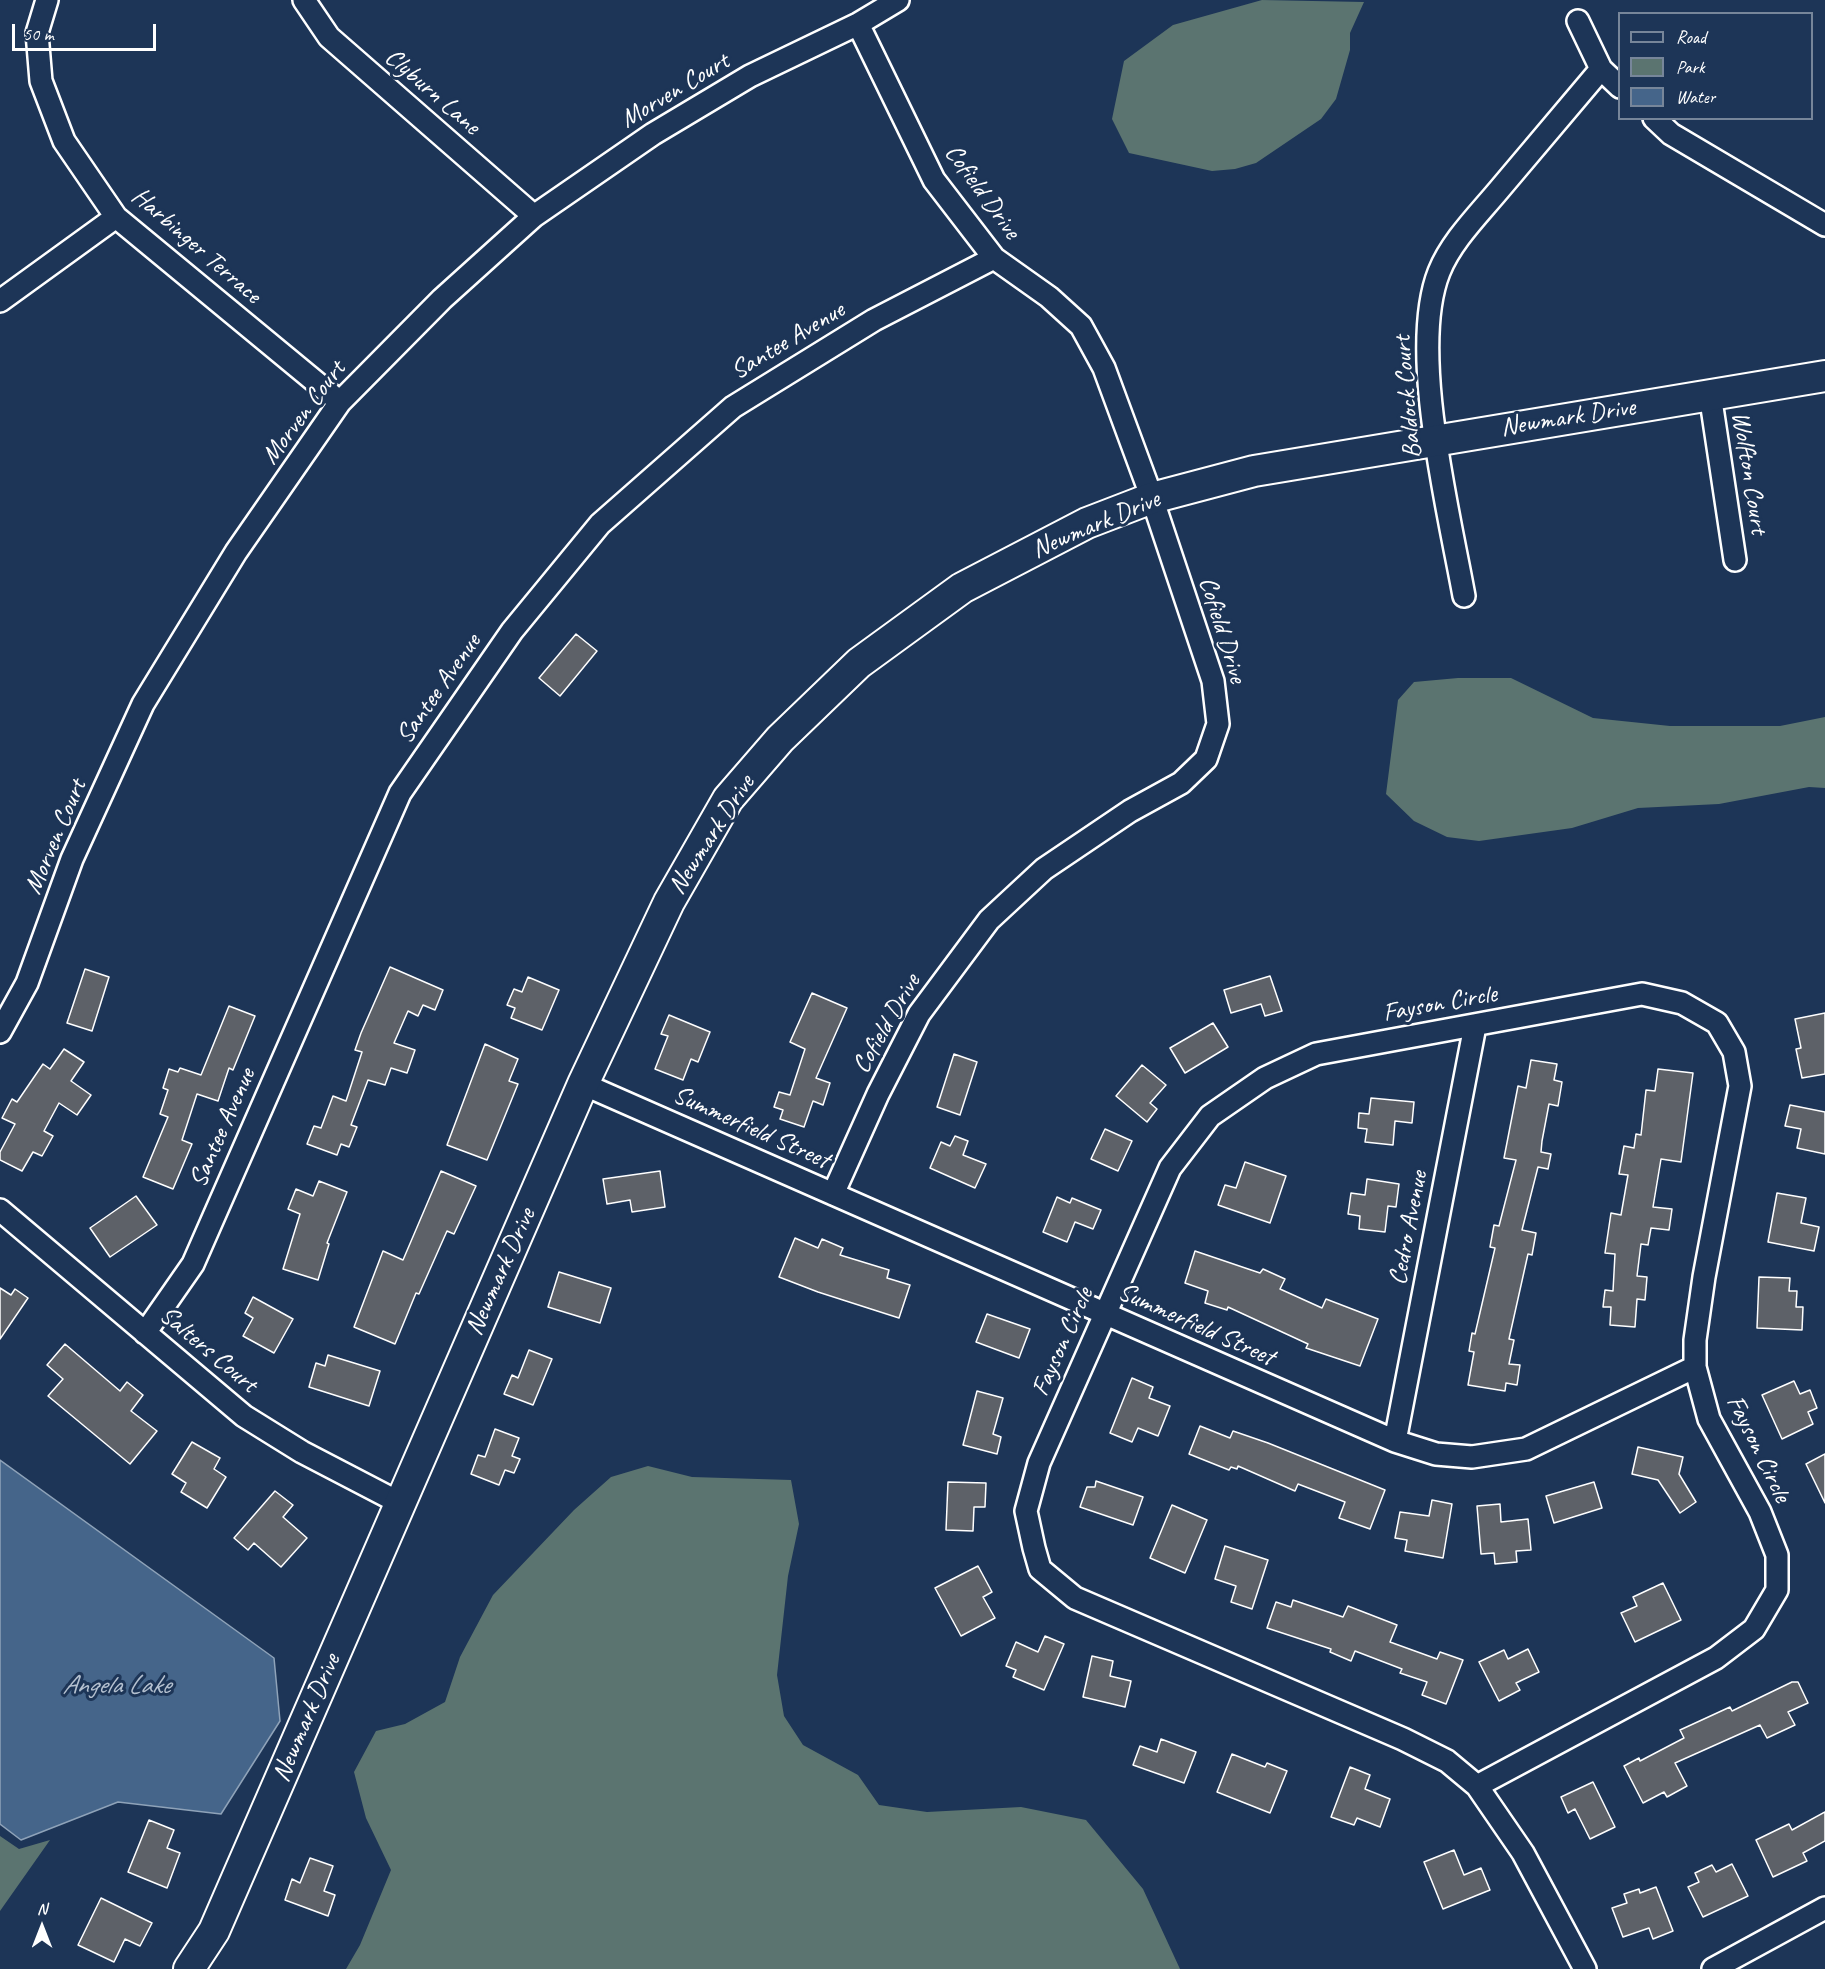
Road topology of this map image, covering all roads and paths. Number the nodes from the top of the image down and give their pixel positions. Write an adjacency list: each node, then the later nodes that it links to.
1 (47, 0): 10 (street, Harbinger Terrace)
2 (304, 0): 9 (street, Clyburn Lane)
3 (898, 0): 5 (street, Morven Court)
4 (1578, 21): 6 (street)
5 (858, 24): 9 (street, Morven Court); 12 (street, Cofield Drive)
6 (1601, 69): 7 (street); 17 (street, Baldock Court)
7 (1618, 85)
8 (1656, 120): 11 (street)
9 (534, 216): 16 (street, Morven Court)
10 (116, 218): 13 (street); 16 (street, Harbinger Terrace)
11 (1825, 225)
12 (994, 258): 18 (street, Cofield Drive); 27 (street, Santee Avenue)
13 (0, 301)
14 (1825, 376): 15 (street, Newmark Drive)
15 (1710, 394): 17 (street, Newmark Drive); 19 (street, Wolfton Court)
16 (340, 402): 22 (street, Morven Court)
17 (1437, 439): 18 (street, Newmark Drive); 20 (street, Baldock Court)
18 (1152, 498): 23 (street, Newmark Drive); 24 (street, Cofield Drive)
19 (1735, 560)
20 (1464, 596)
21 (1475, 1026): 26 (street, Fayson Circle); 28 (street, Fayson Circle); 29 (street, Cedro Avenue)
22 (0, 1032)
23 (583, 1084): 24 (street, Summerfield Street); 30 (street, Newmark Drive)
24 (833, 1194): 26 (street, Summerfield Street)
25 (0, 1210): 27 (street, Salters Court)
26 (1105, 1315): 29 (street, Summerfield Street); 31 (street, Fayson Circle)
27 (145, 1333): 30 (street, Salters Court)
28 (1695, 1367): 29 (street, Summerfield Street); 31 (street, Fayson Circle)
29 (1395, 1441)
30 (400, 1503): 33 (street, Newmark Drive)
31 (1477, 1786): 34 (street, Fayson Circle)
32 (1825, 1908): 35 (street)
33 (189, 1969)
34 (1585, 1969)
35 (1713, 1969)

